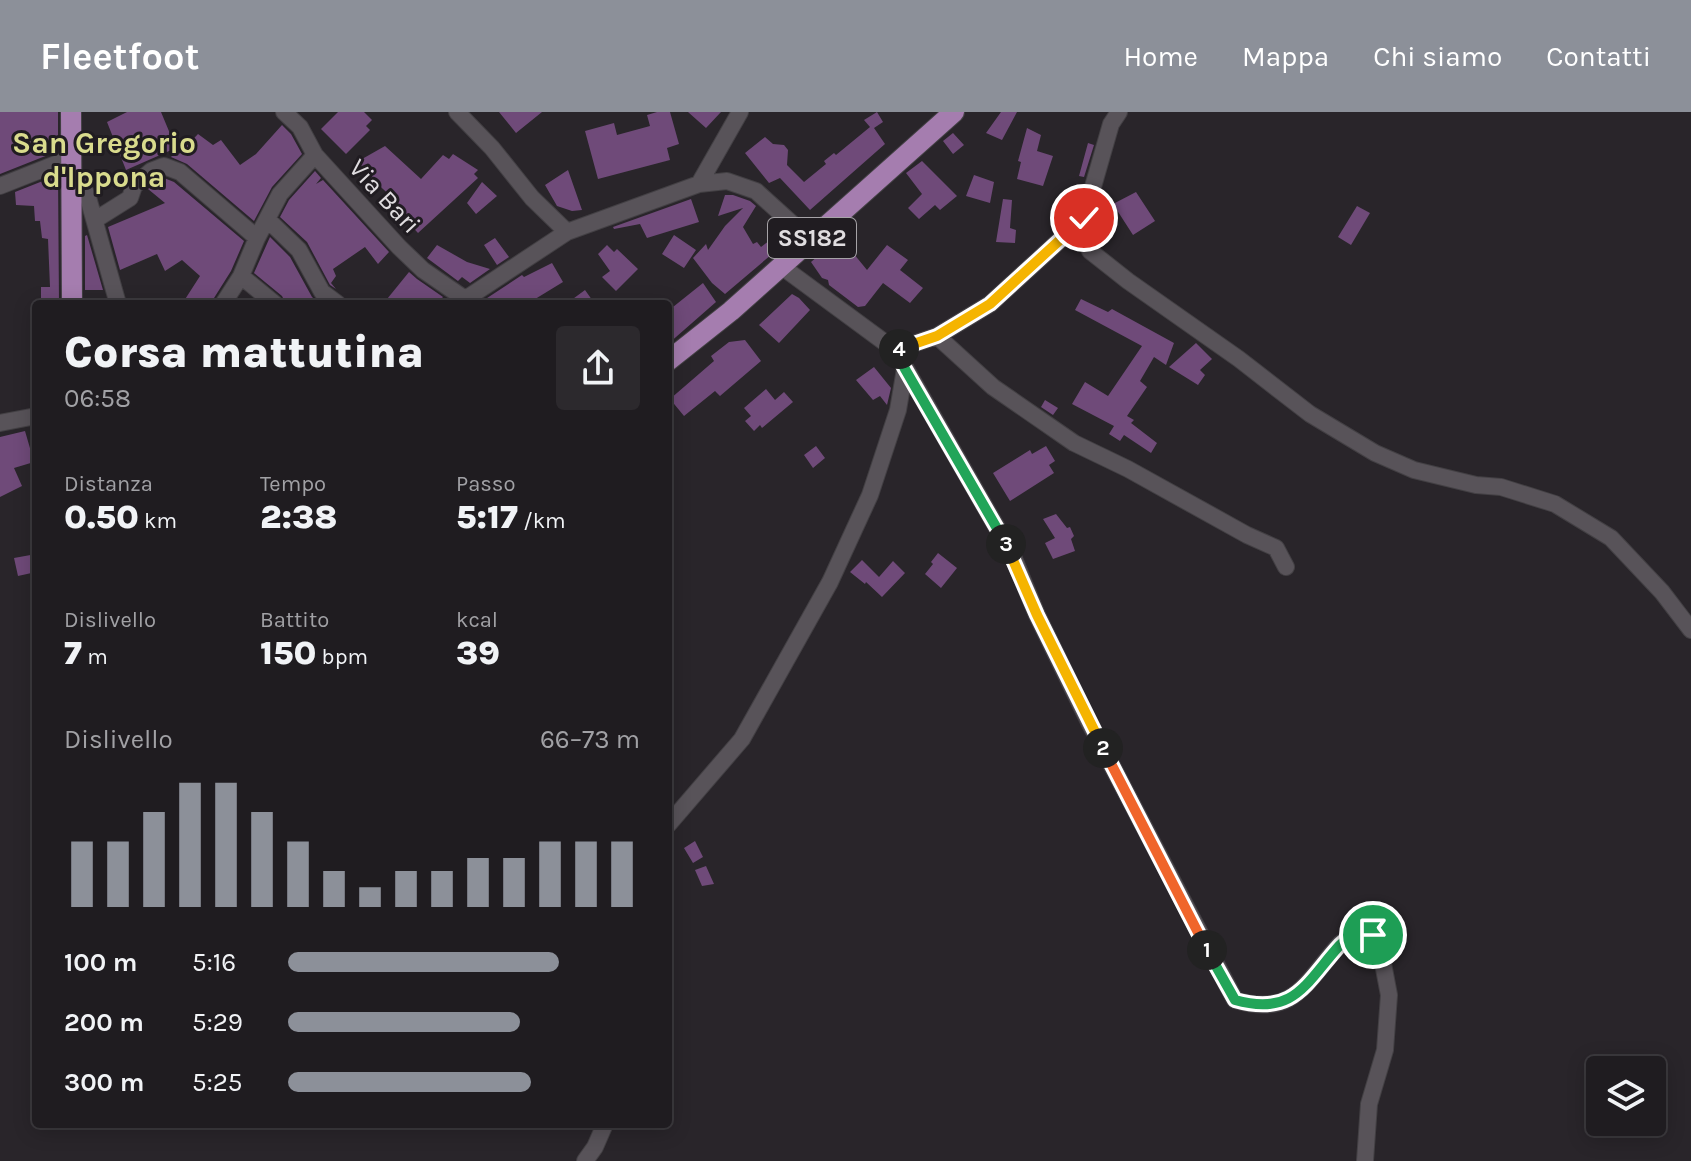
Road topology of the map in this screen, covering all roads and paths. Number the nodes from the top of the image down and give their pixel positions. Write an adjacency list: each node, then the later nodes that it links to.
1 (71, 112): 9 (main road)
2 (284, 112): 7 (street, Via Bari)
3 (457, 112): 15 (street)
4 (740, 112): 10 (street)
5 (954, 112): 17 (main road, SS182)
6 (1119, 112): 12 (street)
7 (304, 119): 8 (street, Via Bari)
8 (315, 155): 13 (street); 25 (street, Via Bari)
9 (71, 167): 11 (street); 14 (street); 20 (main road)
10 (699, 184): 15 (street); 17 (street)
11 (0, 186)
12 (1084, 218): 27 (street); 34 (street)
13 (267, 219): 16 (street); 24 (street)
14 (95, 220): 16 (street); 21 (street)
15 (567, 232): 26 (street)
16 (257, 238): 19 (street)
17 (810, 240): 18 (main road, SS182)
18 (781, 266): 28 (street); 29 (main road, SS182)
19 (241, 276): 22 (street); 23 (street)
20 (72, 300)
21 (117, 300)
22 (226, 300)
23 (270, 300)
24 (333, 300)
25 (461, 300)
26 (464, 300)
27 (937, 336): 28 (street); 33 (street)
28 (895, 350): 30 (street)
29 (672, 358)
30 (905, 369): 35 (street); 38 (street)
31 (32, 416): 32 (street)
32 (0, 423)
33 (1286, 567)
34 (1691, 630)
35 (672, 820)
36 (603, 1128): 37 (street)
37 (585, 1161)
38 (1365, 1161)

